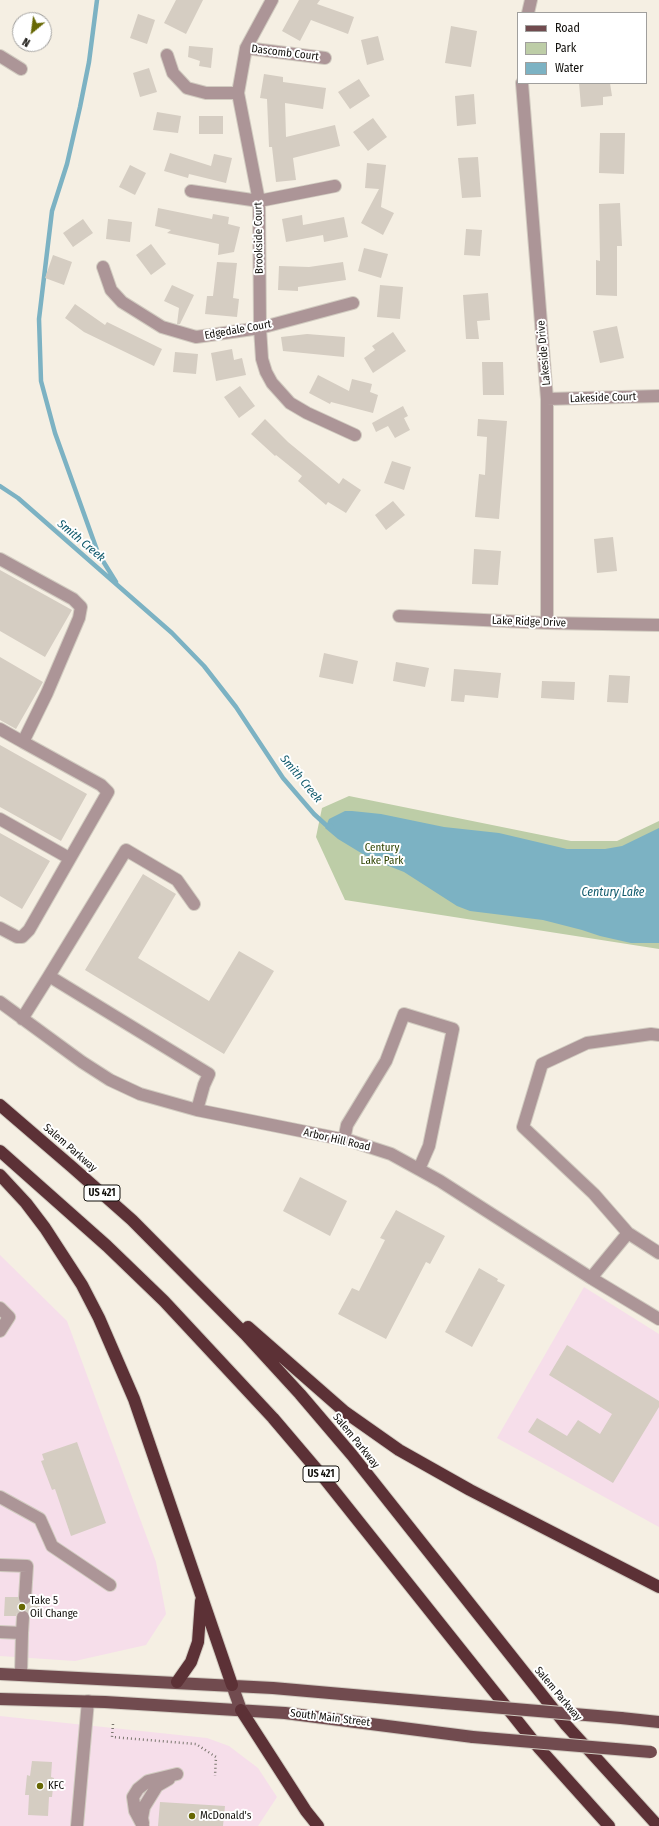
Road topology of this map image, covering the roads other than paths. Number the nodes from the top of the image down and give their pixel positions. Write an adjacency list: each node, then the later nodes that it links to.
1 (272, 0): 4 (street, Brookside Court)
2 (531, 0): 3 (street)
3 (528, 12)
4 (246, 48): 7 (street, Dascomb Court); 10 (street, Brookside Court)
5 (167, 55): 10 (street)
6 (0, 56): 8 (street)
7 (325, 58)
8 (21, 69)
9 (522, 84): 18 (street, Lakeside Drive)
10 (238, 93): 13 (street, Brookside Court)
11 (335, 186): 13 (street)
12 (191, 191): 13 (street)
13 (259, 201): 16 (street, Brookside Court)
14 (103, 267): 16 (street, Edgedale Court)
15 (353, 303): 16 (street, Edgedale Court)
16 (260, 328): 19 (street, Brookside Court)
17 (659, 396): 18 (street, Lakeside Court)
18 (547, 399): 22 (street, Lakeside Drive)
19 (355, 434)
20 (0, 559): 25 (street)
21 (399, 616): 22 (street, Lake Ridge Drive)
22 (547, 624): 23 (street, Lake Ridge Drive)
23 (659, 626)
24 (0, 729): 25 (street)
25 (23, 742): 27 (street)
26 (0, 819): 27 (street)
27 (69, 858): 29 (street)
28 (194, 904): 30 (street)
29 (0, 928)
30 (49, 976): 32 (street); 35 (street)
31 (0, 1002): 32 (street, Arbor Hill Road)
32 (22, 1019): 35 (street, Arbor Hill Road)
33 (659, 1035): 40 (street)
34 (0, 1105): 42 (highway, Salem Parkway / US 421)
35 (197, 1110): 36 (street, Arbor Hill Road)
36 (344, 1140): 38 (street, Arbor Hill Road); 38 (street)
37 (0, 1151): 69 (highway, US 421)
38 (419, 1169): 43 (street, Arbor Hill Road)
39 (0, 1175): 51 (highway)
40 (628, 1233): 41 (street); 43 (street)
41 (659, 1254)
42 (189, 1276): 50 (highway); 70 (highway, Salem Parkway / US 421)
43 (591, 1278): 45 (street, Arbor Hill Road)
44 (0, 1308): 46 (street)
45 (659, 1319)
46 (0, 1331)
47 (0, 1497): 49 (street)
48 (0, 1565): 52 (street)
49 (110, 1585)
50 (659, 1587)
51 (201, 1594): 58 (highway); 59 (highway)
52 (25, 1598)
53 (23, 1617): 55 (street)
54 (0, 1632): 55 (street)
55 (22, 1633): 57 (street)
56 (0, 1674): 57 (main road)
57 (21, 1674): 58 (main road)
58 (177, 1682): 59 (main road)
59 (232, 1685): 62 (main road); 63 (main road, bridge)
60 (0, 1699): 61 (main road, South Main Street)
61 (88, 1701): 62 (main road, South Main Street); 66 (street)
62 (241, 1710): 64 (main road, South Main Street, bridge); 68 (highway)
63 (659, 1722)
64 (655, 1753)
65 (177, 1774): 67 (street)
66 (77, 1826)
67 (144, 1826)
68 (318, 1826)
69 (609, 1826)
70 (658, 1826)

